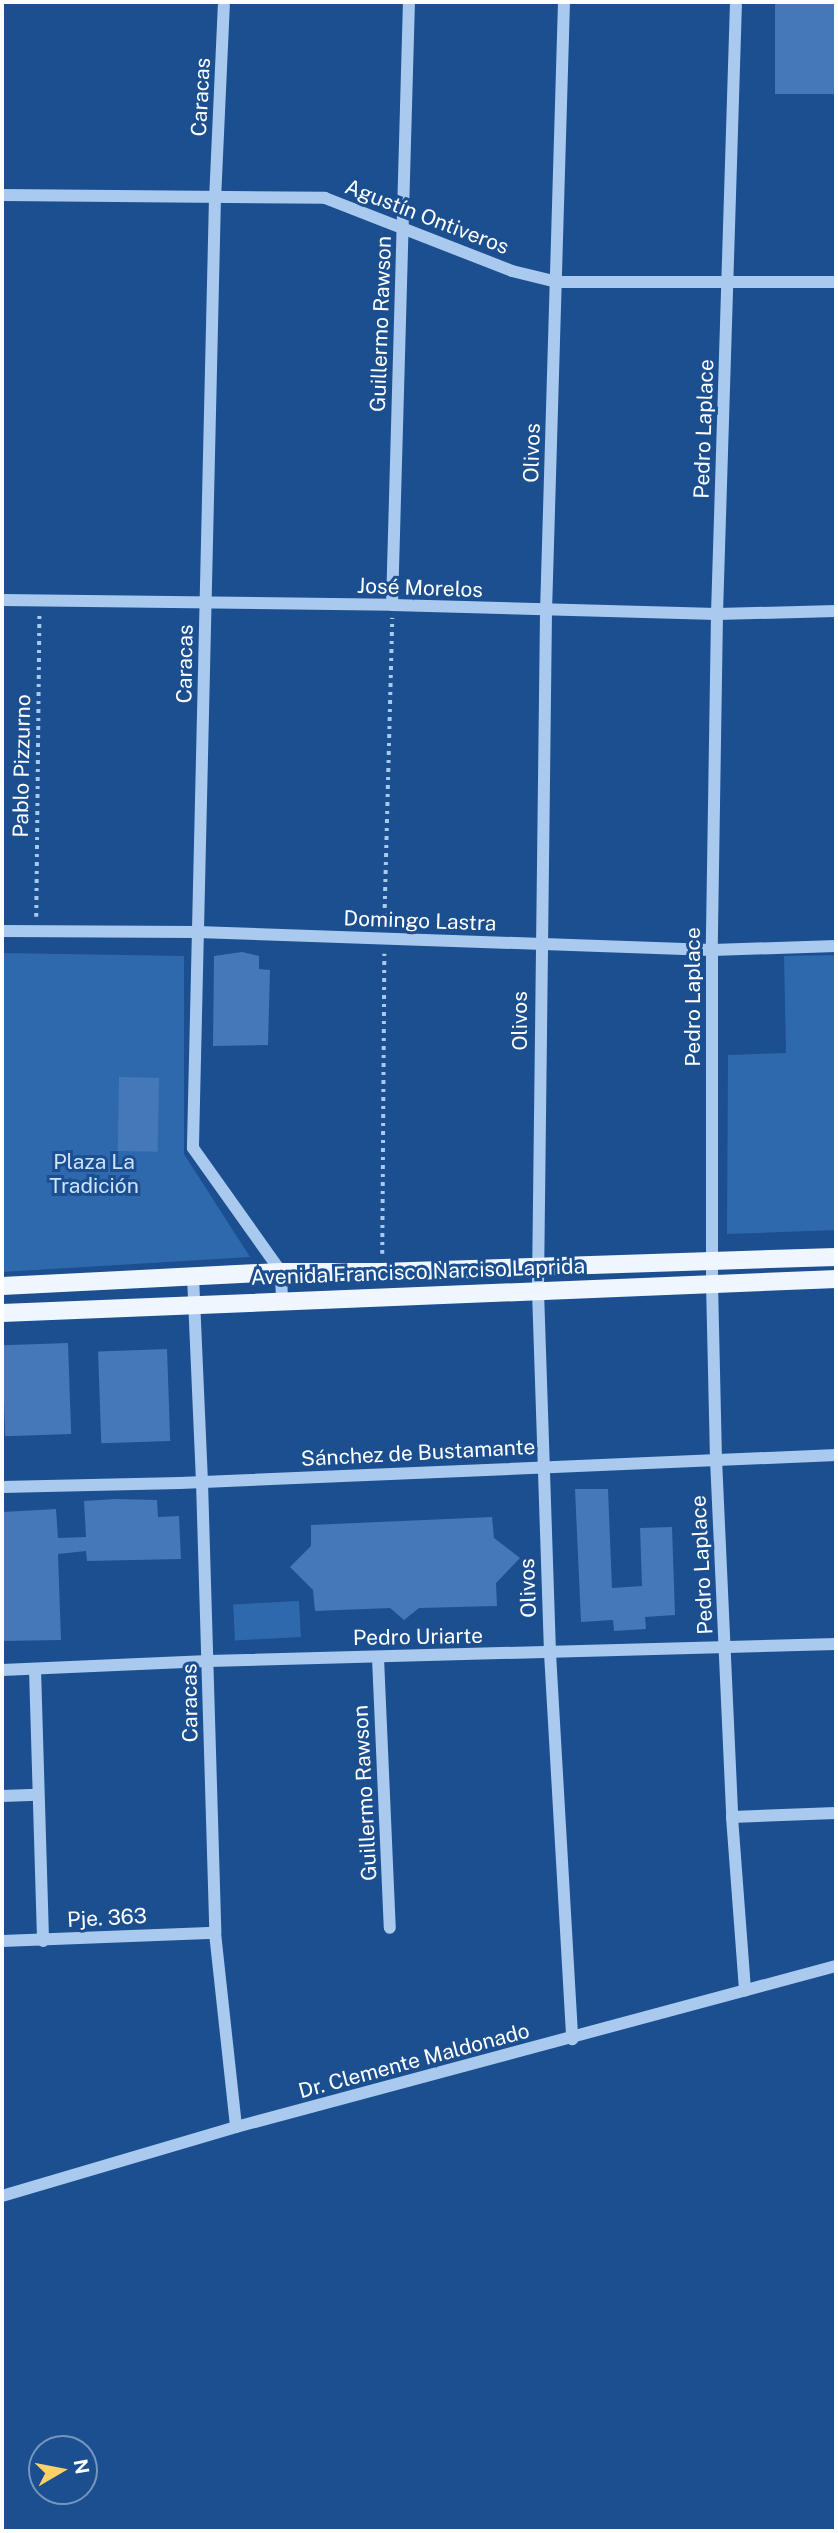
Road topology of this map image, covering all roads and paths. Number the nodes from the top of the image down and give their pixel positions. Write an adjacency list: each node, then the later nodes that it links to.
1 (225, 2): 6 (street, Caracas)
2 (409, 2): 7 (street, Guillermo Rawson)
3 (564, 2): 9 (street, Olivos)
4 (736, 2): 8 (street, Pedro Laplace)
5 (2, 195): 6 (street, Agustín Ontiveros)
6 (215, 197): 7 (street, Agustín Ontiveros); 13 (street, Caracas)
7 (403, 228): 9 (street, Agustín Ontiveros); 14 (street, Guillermo Rawson)
8 (728, 281): 9 (street, Agustín Ontiveros); 10 (street, Agustín Ontiveros); 17 (street, Pedro Laplace)
9 (557, 282): 16 (street, Olivos)
10 (836, 282)
11 (2, 600): 12 (street, José Morelos)
12 (40, 601): 13 (street, José Morelos); 19 (path, Pablo Pizzurno)
13 (205, 604): 14 (street, José Morelos); 20 (street, Caracas)
14 (392, 605): 16 (street, José Morelos)
15 (836, 611): 17 (street, José Morelos)
16 (546, 612): 17 (street, José Morelos); 21 (street, Olivos)
17 (717, 614): 23 (street, Pedro Laplace)
18 (2, 931): 19 (street, Domingo Lastra)
19 (36, 931): 20 (street, Domingo Lastra)
20 (197, 932): 21 (street, Domingo Lastra); 27 (street, Caracas)
21 (540, 943): 23 (street, Domingo Lastra); 26 (street, Olivos)
22 (836, 946): 23 (street, Domingo Lastra)
23 (712, 950): 25 (street, Pedro Laplace)
24 (836, 1257): 25 (main road, Avenida Francisco Narciso Laprida)
25 (712, 1259): 26 (main road, Avenida Francisco Narciso Laprida); 30 (street, Pedro Laplace)
26 (538, 1265): 27 (main road, Avenida Francisco Narciso Laprida); 32 (street, Olivos)
27 (281, 1272): 28 (main road, Avenida Francisco Narciso Laprida); 33 (street)
28 (192, 1276): 31 (main road, Avenida Francisco Narciso Laprida); 34 (street, Caracas)
29 (836, 1279): 30 (main road, Avenida Francisco Narciso Laprida)
30 (712, 1283): 32 (main road, Avenida Francisco Narciso Laprida); 37 (street, Pedro Laplace)
31 (2, 1286)
32 (538, 1291): 33 (main road, Avenida Francisco Narciso Laprida); 38 (street, Olivos)
33 (282, 1299): 34 (main road, Avenida Francisco Narciso Laprida)
34 (194, 1305): 35 (main road, Avenida Francisco Narciso Laprida); 39 (street, Caracas)
35 (2, 1313)
36 (836, 1455): 37 (street, Sánchez de Bustamante)
37 (716, 1459): 38 (street, Sánchez de Bustamante); 42 (street, Pedro Laplace)
38 (543, 1466): 39 (street, Sánchez de Bustamante); 43 (street, Olivos)
39 (202, 1482): 40 (street, Sánchez de Bustamante); 45 (street, Caracas)
40 (2, 1487)
41 (836, 1643): 42 (street, Pedro Uriarte)
42 (726, 1649): 43 (street, Pedro Uriarte); 51 (street, Pedro Laplace)
43 (550, 1653): 44 (street, Pedro Uriarte); 58 (street, Olivos)
44 (378, 1658): 45 (street, Pedro Uriarte); 52 (street, Guillermo Rawson)
45 (208, 1661): 46 (street, Pedro Uriarte); 53 (street, Caracas)
46 (35, 1669): 47 (street, Pedro Uriarte); 48 (street)
47 (2, 1670)
48 (37, 1795): 49 (street); 55 (street)
49 (2, 1796)
50 (836, 1813): 51 (street)
51 (732, 1817): 57 (street, Pedro Laplace)
52 (390, 1928)
53 (215, 1933): 55 (street, Pje. 363); 59 (street, Caracas)
54 (2, 1941): 55 (street, Pje. 363)
55 (43, 1941)
56 (836, 1966): 57 (street, Dr. Clemente Maldonado)
57 (745, 1991): 58 (street, Dr. Clemente Maldonado)
58 (572, 2039): 59 (street, Dr. Clemente Maldonado)
59 (236, 2127): 60 (street, Dr. Clemente Maldonado)
60 (2, 2196)

